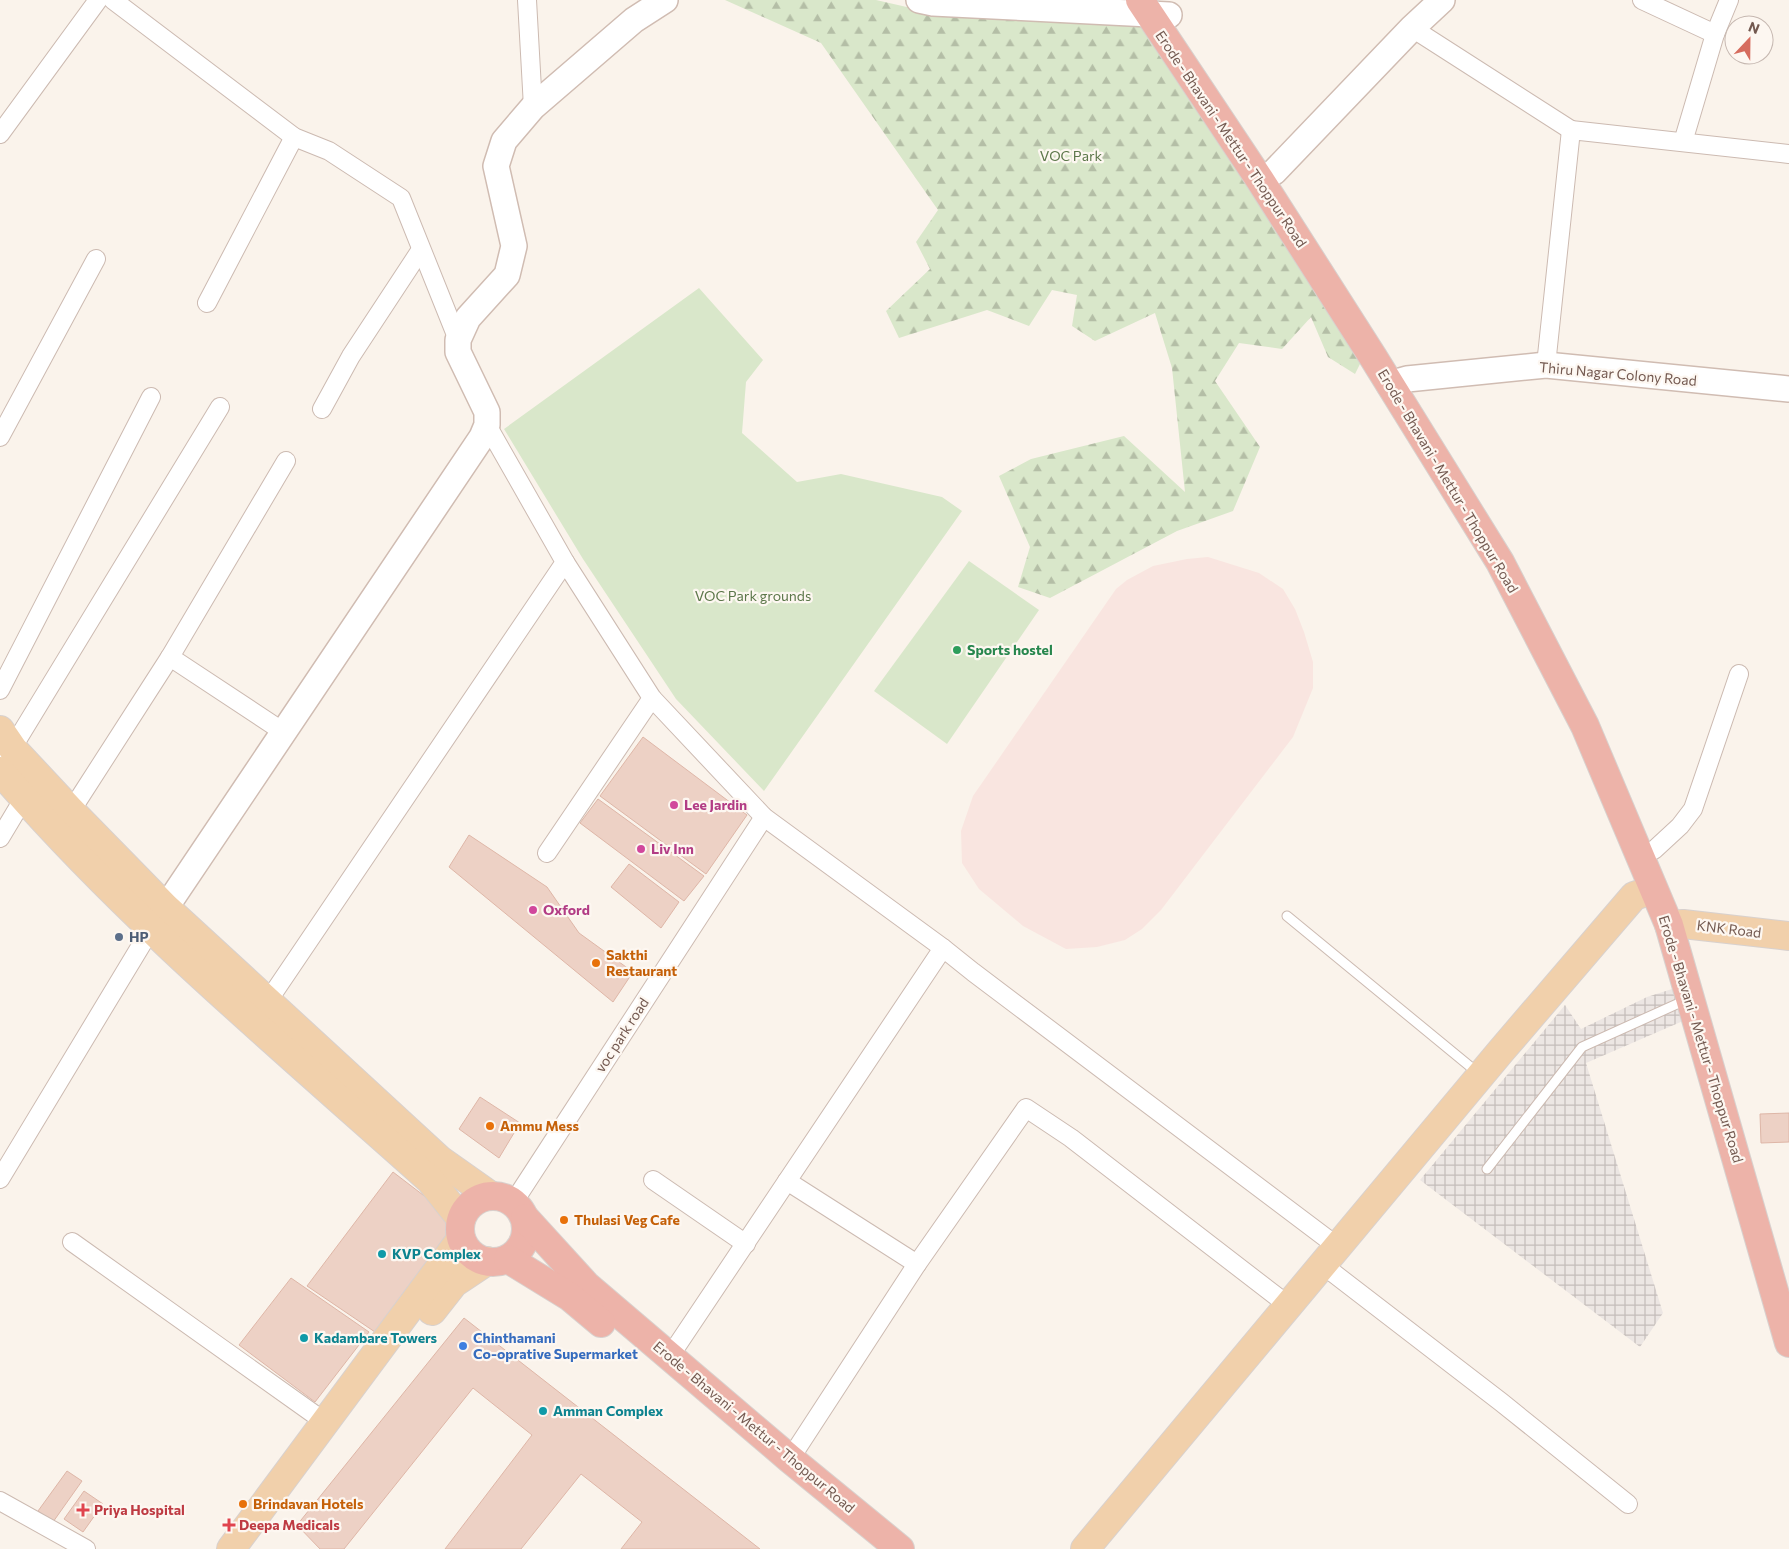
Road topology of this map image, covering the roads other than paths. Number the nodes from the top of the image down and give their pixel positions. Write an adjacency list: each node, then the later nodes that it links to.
1 (98, 0): 14 (street)
2 (113, 0): 15 (street)
3 (527, 0): 12 (street)
4 (665, 0): 12 (main road)
5 (919, 0): 9 (main road)
6 (1442, 0): 10 (main road)
7 (1642, 0): 11 (street)
8 (1729, 0): 11 (street)
9 (1155, 8): 18 (highway, Erode - Bhavani - Mettur - Thoppur Road)
10 (1412, 28): 13 (street); 18 (main road)
11 (1715, 34): 16 (street)
12 (534, 107): 22 (main road)
13 (1572, 130): 16 (street); 23 (street)
14 (0, 134)
15 (294, 137): 19 (street); 21 (street)
16 (1682, 142): 17 (street)
17 (1789, 154)
18 (1267, 176): 24 (highway, Erode - Bhavani - Mettur - Thoppur Road)
19 (420, 251): 22 (street); 28 (street)
20 (96, 259): 30 (street)
21 (208, 303)
22 (458, 340): 29 (main road)
23 (1546, 365): 24 (main road, Thiru Nagar Colony Road); 25 (main road, Thiru Nagar Colony Road)
24 (1398, 381): 43 (highway, Erode - Bhavani - Mettur - Thoppur Road); 45 (highway, Erode - Bhavani - Mettur - Thoppur Road)
25 (1789, 389)
26 (151, 397): 35 (street)
27 (220, 407): 38 (street)
28 (322, 409)
29 (487, 425): 32 (street); 37 (main road)
30 (0, 438)
31 (286, 461): 33 (street)
32 (565, 562): 36 (street); 52 (street)
33 (170, 657): 37 (street); 40 (street)
34 (1739, 674): 43 (street)
35 (0, 690)
36 (652, 698): 41 (street); 44 (street)
37 (285, 733): 47 (main road)
38 (3, 754): 39 (main road); 40 (main road)
39 (24, 798): 42 (street); 47 (main road)
40 (71, 811): 47 (main road)
41 (764, 817): 50 (street); 58 (street, voc park road)
42 (0, 838)
43 (1654, 850): 48 (highway, Erode - Bhavani - Mettur - Thoppur Road)
44 (547, 853)
45 (1652, 890): 48 (highway, Erode - Bhavani - Mettur - Thoppur Road); 53 (main road)
46 (1287, 916): 53 (lane)
47 (158, 918): 52 (main road); 55 (street); 59 (main road)
48 (1676, 924): 49 (main road, KNK Road); 51 (highway, Erode - Bhavani - Mettur - Thoppur Road); 65 (highway, Erode - Bhavani - Mettur - Thoppur Road)
49 (1789, 936)
50 (943, 948): 57 (street); 62 (street)
51 (1690, 998): 54 (lane); 67 (highway, Erode - Bhavani - Mettur - Thoppur Road)
52 (268, 1001): 58 (main road)
53 (1480, 1075): 62 (main road)
54 (1487, 1169)
55 (0, 1179)
56 (653, 1180): 61 (street)
57 (787, 1181): 61 (street); 64 (street)
58 (510, 1206): 59 (highway); 63 (highway); 69 (highway, Erode - Bhavani - Mettur - Thoppur Road)
59 (461, 1229): 63 (highway, Erode - Bhavani - Mettur - Thoppur Road); 70 (main road)
60 (72, 1242): 70 (street)
61 (746, 1244): 69 (street)
62 (1331, 1256): 66 (main road); 73 (street)
63 (498, 1260): 76 (main road); 77 (highway, Erode - Bhavani - Mettur - Thoppur Road)
64 (917, 1264): 66 (street); 71 (street)
65 (1789, 1280)
66 (1289, 1306): 79 (main road)
67 (1784, 1307): 68 (highway, Erode - Bhavani - Mettur - Thoppur Road)
68 (1789, 1343)
69 (670, 1356): 71 (highway, Erode - Bhavani - Mettur - Thoppur Road)
70 (326, 1422): 75 (main road)
71 (790, 1459): 78 (highway, Erode - Bhavani - Mettur - Thoppur Road)
72 (0, 1502): 74 (street)
73 (1628, 1504)
74 (86, 1549)
75 (231, 1549)
76 (249, 1549)
77 (870, 1549)
78 (900, 1549)
79 (1085, 1549)

